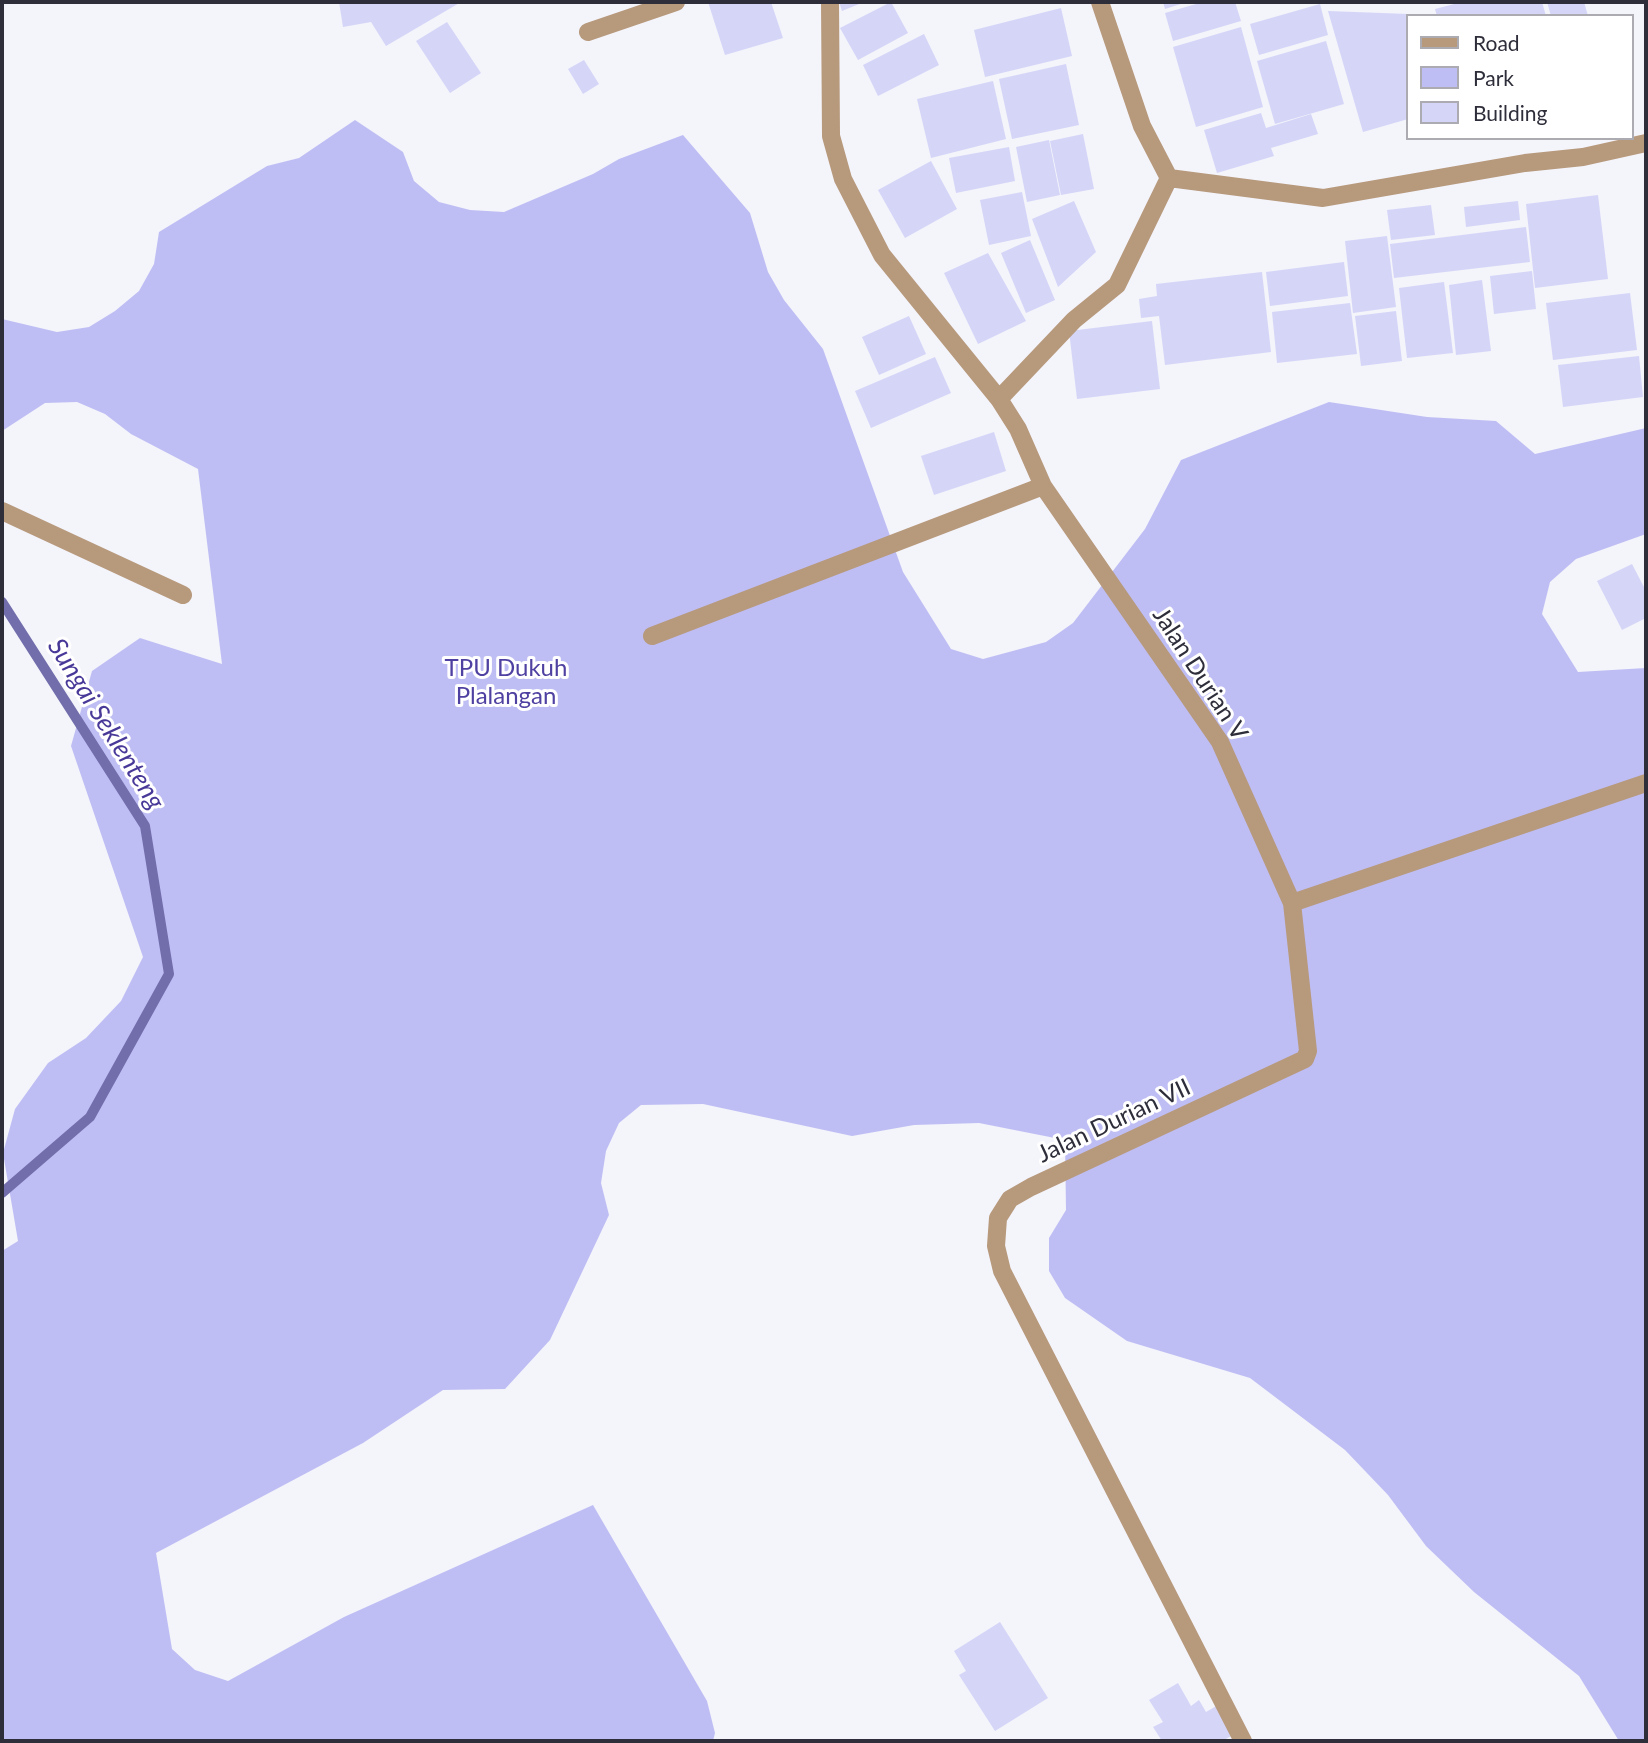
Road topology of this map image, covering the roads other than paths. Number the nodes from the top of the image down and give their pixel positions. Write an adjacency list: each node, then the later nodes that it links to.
1 (676, 2): 4 (street)
2 (830, 2): 7 (street, Jalan Durian V)
3 (1100, 2): 6 (street)
4 (588, 32)
5 (1646, 143): 6 (street)
6 (1169, 178): 7 (street)
7 (999, 399): 8 (street, Jalan Durian V)
8 (1043, 486): 11 (street); 13 (street, Jalan Durian V)
9 (2, 511): 10 (street)
10 (183, 595)
11 (652, 636)
12 (1646, 783): 13 (street)
13 (1292, 903): 14 (street, Jalan Durian VII)
14 (1243, 1741)

